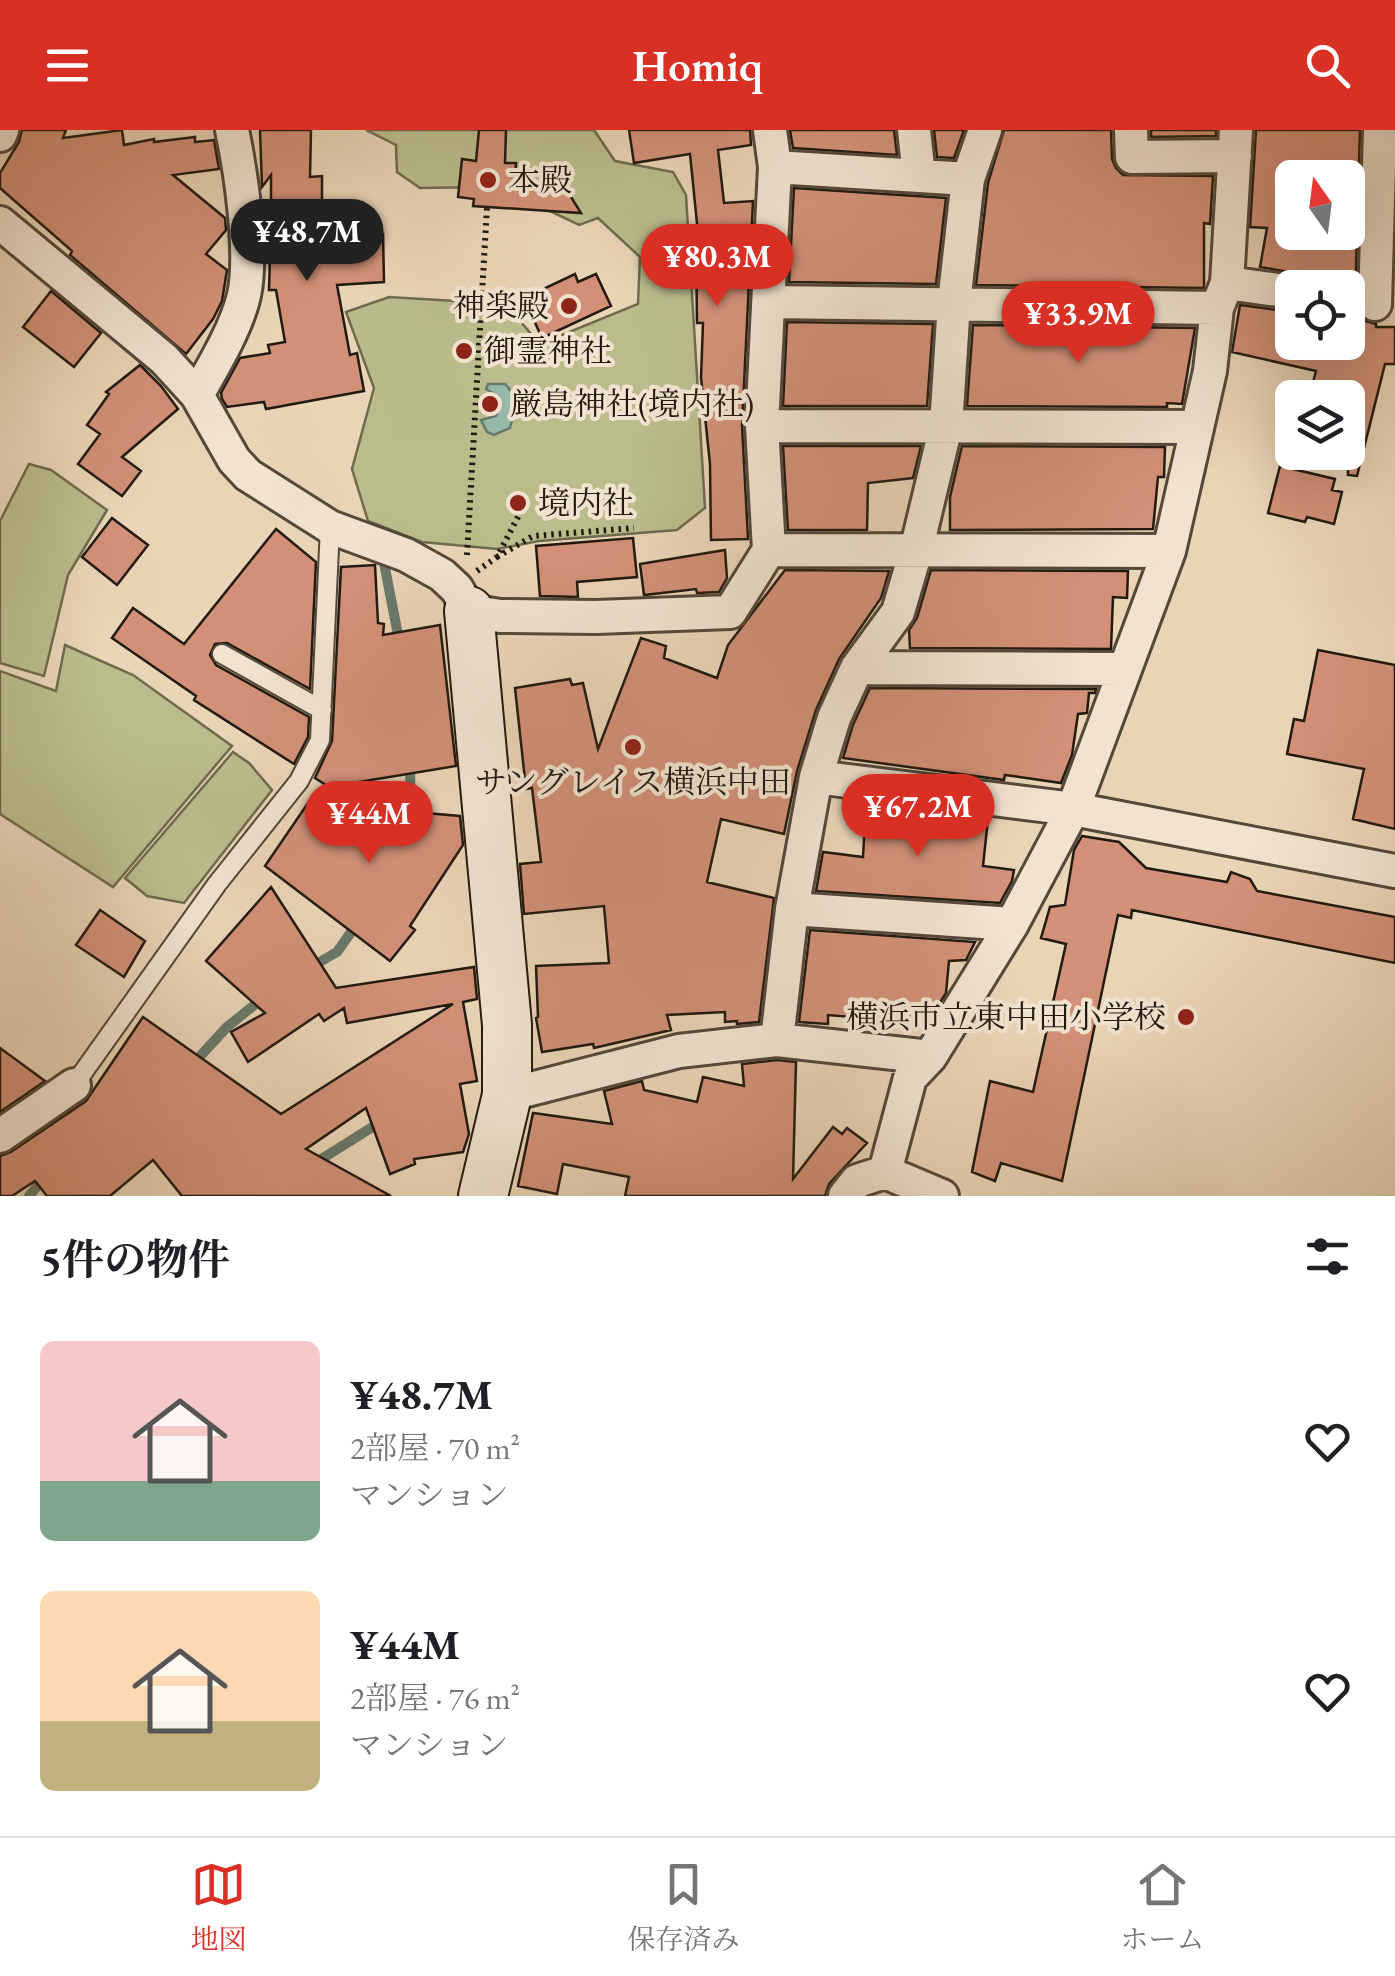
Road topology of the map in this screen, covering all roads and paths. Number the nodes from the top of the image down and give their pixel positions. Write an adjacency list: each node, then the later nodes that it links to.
1 (232, 130): 18 (street)
2 (770, 130): 8 (street)
3 (914, 130): 9 (street)
4 (985, 130): 10 (street)
5 (1131, 130): 7 (street)
6 (1380, 130): 17 (street)
7 (1236, 143): 14 (street)
8 (775, 168): 9 (street); 15 (street)
9 (919, 176): 10 (street)
10 (968, 179): 16 (street)
11 (487, 207): 28 (path)
12 (0, 223): 18 (street)
13 (1275, 293): 14 (street)
14 (1222, 296): 16 (street); 21 (street)
15 (769, 302): 16 (street); 19 (street)
16 (954, 302): 20 (street)
17 (1372, 303)
18 (197, 395): 23 (street)
19 (762, 426): 20 (street); 25 (street)
20 (946, 426): 21 (street); 26 (street)
21 (1197, 427): 27 (street)
22 (520, 514): 28 (path)
23 (330, 527): 29 (street); 33 (lane)
24 (634, 528): 28 (path)
25 (769, 550): 26 (street); 29 (street)
26 (916, 551): 27 (street); 31 (street)
27 (1169, 551): 32 (street)
28 (497, 557)
29 (468, 611): 42 (street)
30 (222, 654): 33 (lane)
31 (857, 668): 32 (street); 34 (street)
32 (1124, 669): 35 (street)
33 (322, 710): 41 (lane)
34 (816, 777): 35 (street); 37 (street)
35 (1073, 809): 36 (street); 38 (street)
36 (1395, 871)
37 (792, 909): 38 (street); 39 (street)
38 (1012, 924): 40 (street)
39 (777, 1040): 40 (street); 42 (street)
40 (930, 1057): 44 (street)
41 (74, 1085): 43 (street)
42 (507, 1095): 45 (street)
43 (0, 1136)
44 (885, 1172): 46 (street); 47 (street)
45 (483, 1196)
46 (846, 1196)
47 (942, 1196)

